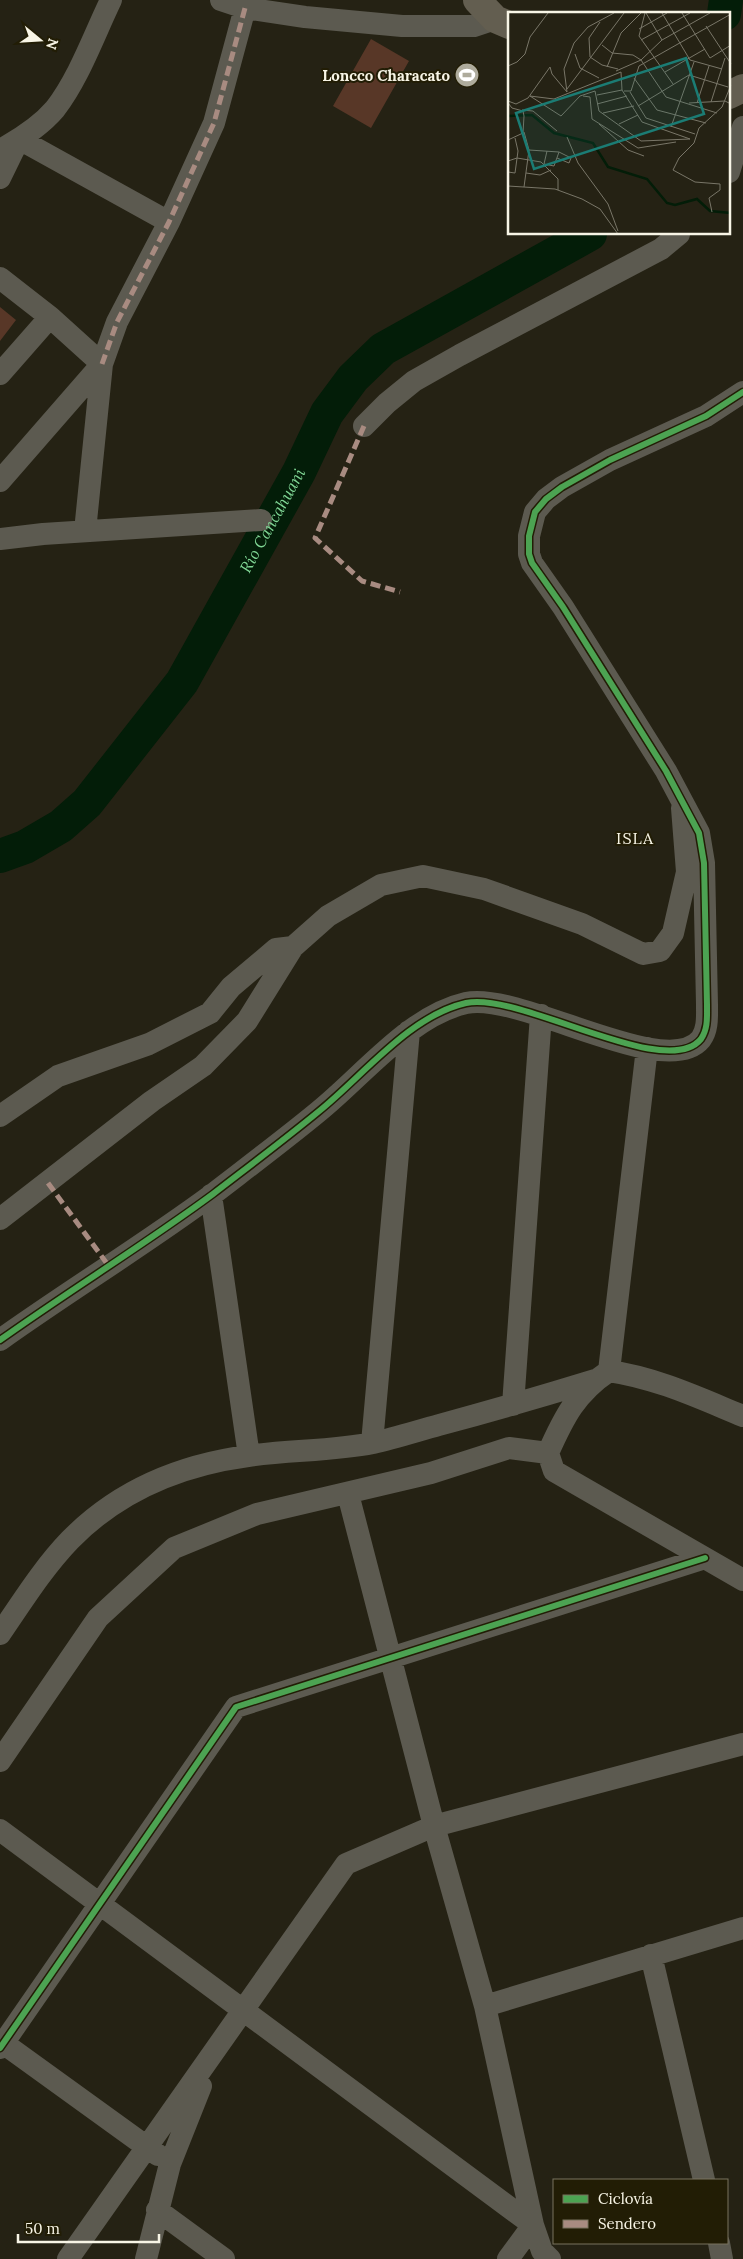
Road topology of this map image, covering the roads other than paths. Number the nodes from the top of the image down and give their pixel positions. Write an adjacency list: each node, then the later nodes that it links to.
1 (111, 0): 8 (street)
2 (221, 0): 3 (street)
3 (244, 8): 4 (street); 12 (street)
4 (494, 15)
5 (743, 88): 6 (main road)
6 (730, 94)
7 (743, 127): 10 (street)
8 (20, 139): 9 (street); 11 (street); 12 (street)
9 (0, 150)
10 (730, 169)
11 (0, 178)
12 (169, 222): 16 (street)
13 (678, 235): 19 (street)
14 (0, 278): 15 (street)
15 (50, 316): 16 (street); 17 (street)
16 (102, 364): 20 (street); 22 (street)
17 (0, 374)
18 (743, 392): 24 (street)
19 (364, 426)
20 (0, 481)
21 (261, 520): 22 (street)
22 (85, 531): 23 (street)
23 (0, 539)
24 (681, 800): 25 (street); 28 (street)
25 (293, 947): 29 (street); 31 (street)
26 (541, 1015): 27 (street); 28 (street); 34 (street)
27 (409, 1031): 30 (street); 36 (street)
28 (647, 1048): 33 (street)
29 (0, 1116)
30 (211, 1195): 32 (street); 38 (street)
31 (0, 1219)
32 (0, 1340)
33 (602, 1375): 34 (street); 35 (street); 37 (street)
34 (513, 1405): 36 (street)
35 (743, 1416)
36 (372, 1443): 38 (street)
37 (548, 1453): 39 (street); 40 (street)
38 (248, 1456): 42 (street)
39 (348, 1494): 43 (street); 45 (street)
40 (705, 1558): 41 (street); 43 (street)
41 (743, 1580)
42 (0, 1634)
43 (391, 1658): 46 (street); 48 (street)
44 (743, 1744): 46 (street)
45 (0, 1761)
46 (434, 1826): 51 (street); 52 (street)
47 (0, 1830): 48 (street)
48 (99, 1904): 52 (street); 53 (street)
49 (743, 1928): 50 (street)
50 (651, 1955): 51 (street); 57 (street)
51 (485, 2006): 59 (street)
52 (242, 2011): 54 (street); 59 (street)
53 (2, 2045): 55 (street)
54 (215, 2050): 55 (street); 56 (street)
55 (147, 2147): 56 (street); 61 (street)
56 (170, 2164): 58 (street)
57 (704, 2179)
58 (157, 2210): 62 (street); 63 (street)
59 (533, 2225): 64 (street); 65 (street)
60 (719, 2244): 66 (street)
61 (68, 2259)
62 (146, 2259)
63 (224, 2259)
64 (508, 2259)
65 (550, 2259)
66 (722, 2259)

